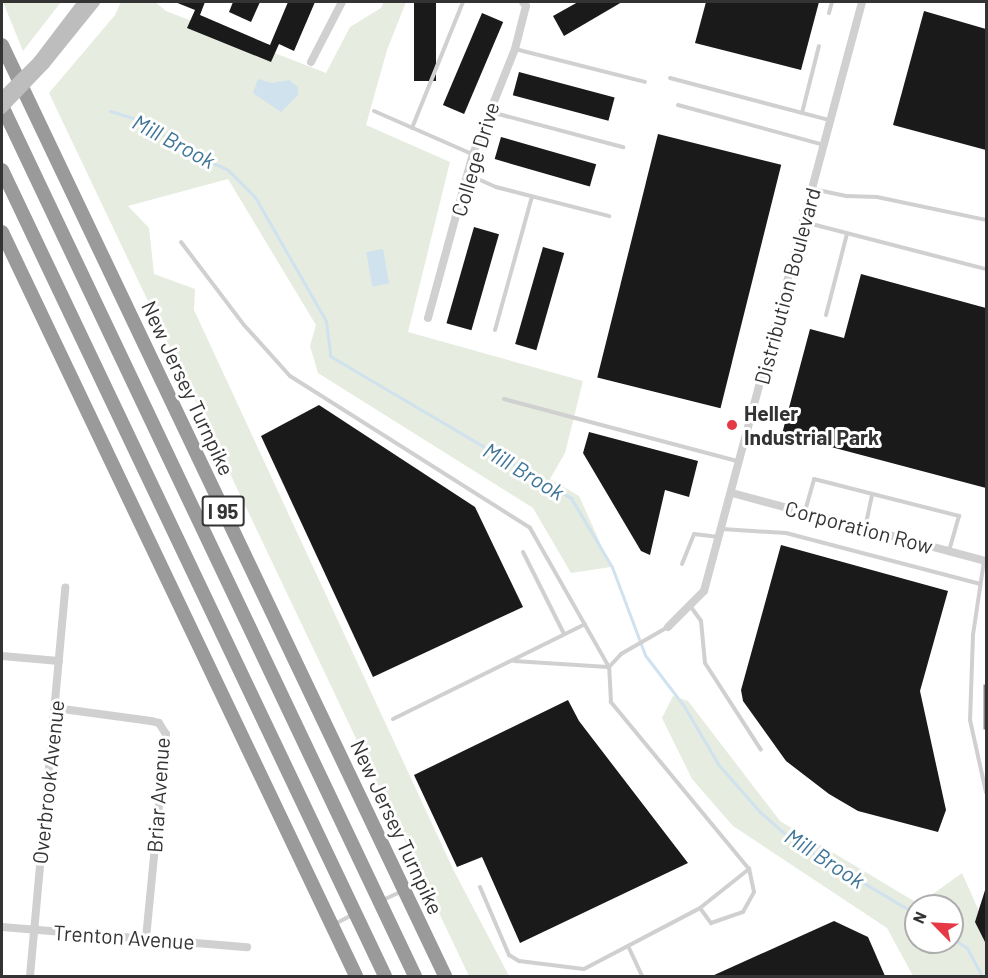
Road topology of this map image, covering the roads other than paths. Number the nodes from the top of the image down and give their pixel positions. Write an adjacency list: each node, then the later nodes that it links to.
1 (83, 2): 12 (main road)
2 (95, 2): 12 (main road)
3 (342, 2): 13 (street)
4 (463, 2): 23 (lane)
5 (832, 2): 8 (lane)
6 (862, 2): 22 (street, Distribution Boulevard)
7 (527, 3): 11 (street, College Drive)
8 (829, 13)
9 (2, 45): 68 (highway, New Jersey Turnpike / I 95)
10 (819, 46): 21 (lane)
11 (515, 49): 15 (lane); 20 (street, College Drive)
12 (41, 62): 16 (main road, bridge); 18 (main road, bridge)
13 (311, 62)
14 (670, 78): 21 (lane)
15 (645, 82)
16 (2, 97)
17 (678, 105): 24 (lane)
18 (2, 108): 69 (highway, I 95)
19 (374, 111): 23 (lane)
20 (488, 111): 25 (lane); 26 (street, College Drive)
21 (802, 113): 22 (lane)
22 (830, 120): 24 (street, Distribution Boulevard)
23 (412, 128): 26 (lane)
24 (824, 145): 29 (street, Distribution Boulevard)
25 (623, 147)
26 (473, 154): 28 (street, College Drive)
27 (2, 170): 71 (highway, I 95)
28 (469, 175): 30 (lane); 39 (street, College Drive)
29 (812, 189): 32 (lane); 33 (street, Distribution Boulevard)
30 (532, 196): 31 (lane); 40 (lane)
31 (609, 216)
32 (987, 220)
33 (803, 222): 35 (lane); 42 (street, Distribution Boulevard)
34 (2, 232): 72 (highway)
35 (848, 234): 37 (lane); 38 (lane)
36 (181, 242): 55 (lane)
37 (987, 269)
38 (826, 315)
39 (428, 318)
40 (495, 330)
41 (504, 399): 42 (lane)
42 (740, 462): 43 (street, Distribution Boulevard)
43 (732, 493): 45 (street, Corporation Row); 47 (street, Distribution Boulevard)
44 (872, 495): 45 (lane); 46 (lane); 48 (lane)
45 (805, 512): 46 (street, Corporation Row)
46 (865, 528): 48 (street, Corporation Row)
47 (720, 533): 51 (lane); 52 (lane); 54 (street, Distribution Boulevard)
48 (949, 551): 50 (street, Corporation Row)
49 (523, 552): 57 (lane)
50 (985, 560): 52 (lane)
51 (682, 564)
52 (980, 584): 65 (lane)
53 (65, 588): 60 (street, Overbrook Avenue)
54 (691, 607): 56 (street, Distribution Boulevard); 64 (lane)
55 (585, 624): 57 (lane); 61 (lane)
56 (668, 627): 61 (lane)
57 (564, 634): 59 (lane)
58 (2, 656): 60 (street)
59 (511, 660): 61 (lane); 63 (lane)
60 (59, 661): 62 (street, Overbrook Avenue)
61 (609, 667): 66 (lane)
62 (55, 708): 74 (street, Overbrook Avenue); 75 (street, Briar Avenue)
63 (393, 719)
64 (761, 750)
65 (987, 792)
66 (749, 869): 70 (lane); 70 (lane)
67 (480, 887): 77 (lane)
68 (404, 890): 69 (lane); 82 (highway, New Jersey Turnpike / I 95)
69 (380, 902): 81 (highway, I 95)
70 (700, 908): 77 (lane)
71 (356, 914): 72 (lane); 80 (highway, I 95)
72 (332, 926): 79 (highway)
73 (2, 927): 74 (street, Trenton Avenue)
74 (33, 930): 75 (street, Trenton Avenue); 78 (street, Overbrook Avenue)
75 (146, 938): 76 (street, Trenton Avenue)
76 (247, 947)
77 (629, 948): 83 (lane)
78 (30, 976)
79 (356, 976)
80 (385, 976)
81 (416, 976)
82 (445, 976)
83 (642, 976)

